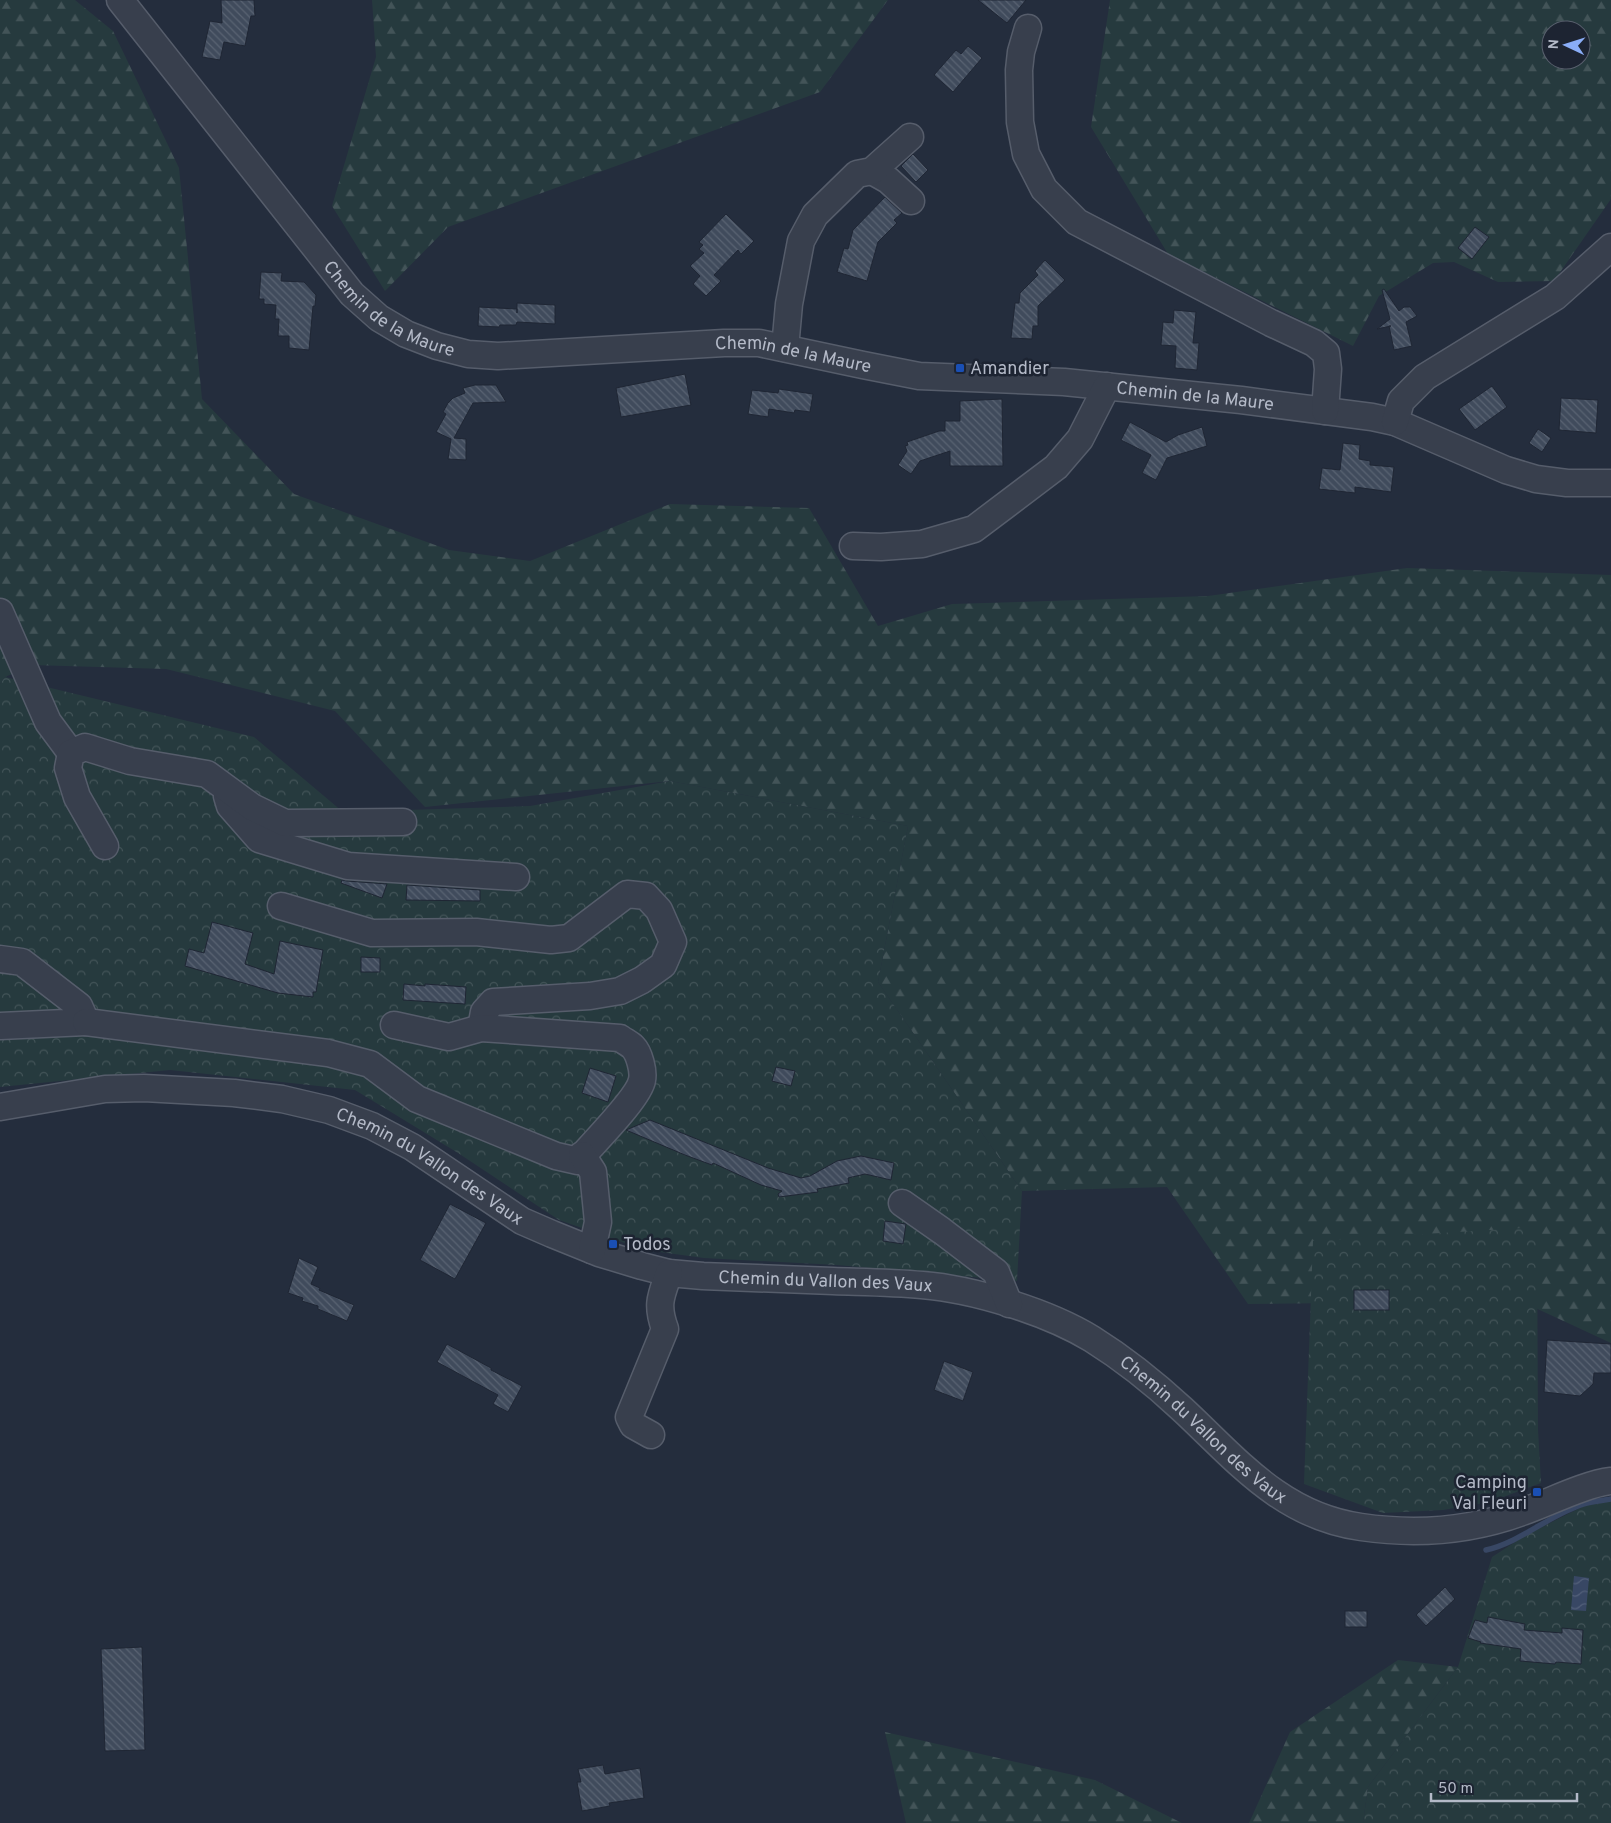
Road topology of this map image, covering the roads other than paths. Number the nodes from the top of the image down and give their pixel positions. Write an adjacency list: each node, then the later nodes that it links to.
1 (120, 0): 7 (street, Chemin de la Maure)
2 (1028, 28): 9 (street)
3 (910, 137): 4 (street)
4 (872, 172): 5 (street); 7 (street)
5 (911, 201)
6 (1611, 247): 10 (street)
7 (785, 348): 8 (street, Chemin de la Maure)
8 (1107, 386): 9 (street, Chemin de la Maure); 12 (street)
9 (1324, 411): 10 (street, Chemin de la Maure)
10 (1395, 422): 11 (street, Chemin de la Maure)
11 (1611, 483)
12 (853, 546)
13 (0, 612): 14 (street)
14 (71, 753): 15 (street); 17 (street)
15 (226, 788): 16 (street); 18 (street)
16 (403, 822)
17 (105, 846)
18 (516, 877)
19 (281, 906): 24 (street)
20 (0, 959): 21 (street)
21 (86, 1022): 23 (street); 26 (street)
22 (394, 1025): 24 (street)
23 (0, 1026)
24 (481, 1028): 26 (street)
25 (0, 1107): 28 (street, Chemin du Vallon des Vaux)
26 (582, 1155): 28 (street)
27 (902, 1204): 30 (street)
28 (592, 1250): 29 (street, Chemin du Vallon des Vaux)
29 (669, 1272): 30 (street, Chemin du Vallon des Vaux); 31 (street)
30 (1009, 1304): 32 (street, Chemin du Vallon des Vaux)
31 (651, 1435)
32 (1611, 1480)

